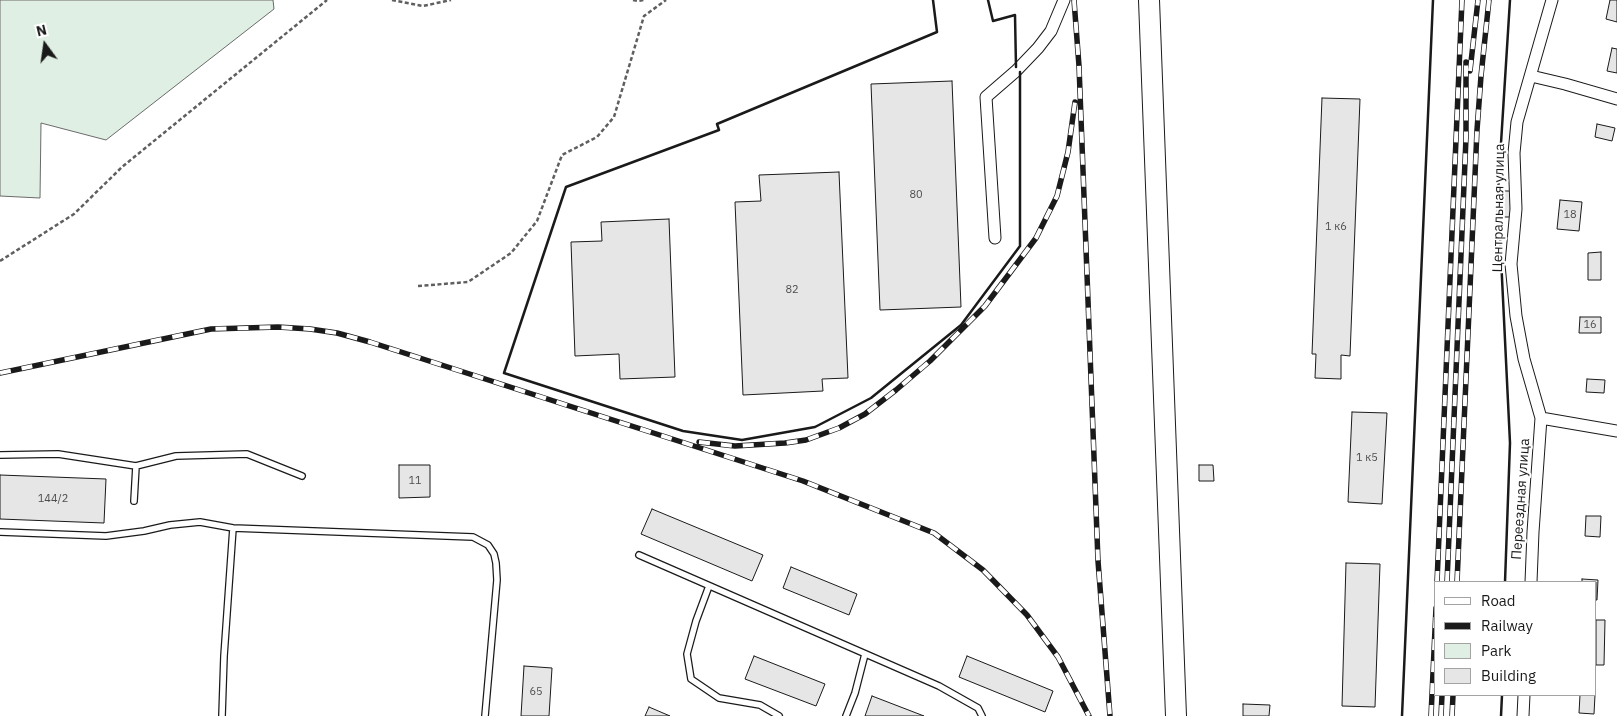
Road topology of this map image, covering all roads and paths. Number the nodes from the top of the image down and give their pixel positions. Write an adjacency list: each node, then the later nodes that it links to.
1 (327, 0): 13 (path)
2 (392, 0): 3 (path)
3 (451, 0)
4 (633, 0): 5 (path)
5 (644, 0)
6 (666, 0): 14 (path)
7 (1064, 0): 12 (street)
8 (1148, 0): 33 (highway)
9 (1552, 0): 10 (street, Центральная улица)
10 (1530, 76): 11 (street); 15 (street, Центральная улица)
11 (1617, 99)
12 (995, 238)
13 (0, 260)
14 (418, 286)
15 (1541, 418): 16 (street); 24 (street, Переездная улица)
16 (1617, 431)
17 (0, 455): 18 (lane)
18 (136, 466): 19 (lane); 20 (lane)
19 (302, 476)
20 (134, 501)
21 (233, 528): 22 (lane); 28 (lane); 29 (lane)
22 (0, 532)
23 (639, 555): 25 (lane)
24 (1531, 581)
25 (709, 586): 26 (lane); 30 (lane)
26 (865, 654): 31 (lane); 32 (lane)
27 (1524, 696): 34 (street)
28 (222, 716)
29 (485, 716)
30 (780, 716)
31 (846, 716)
32 (982, 716)
33 (1176, 716)
34 (1523, 716)

